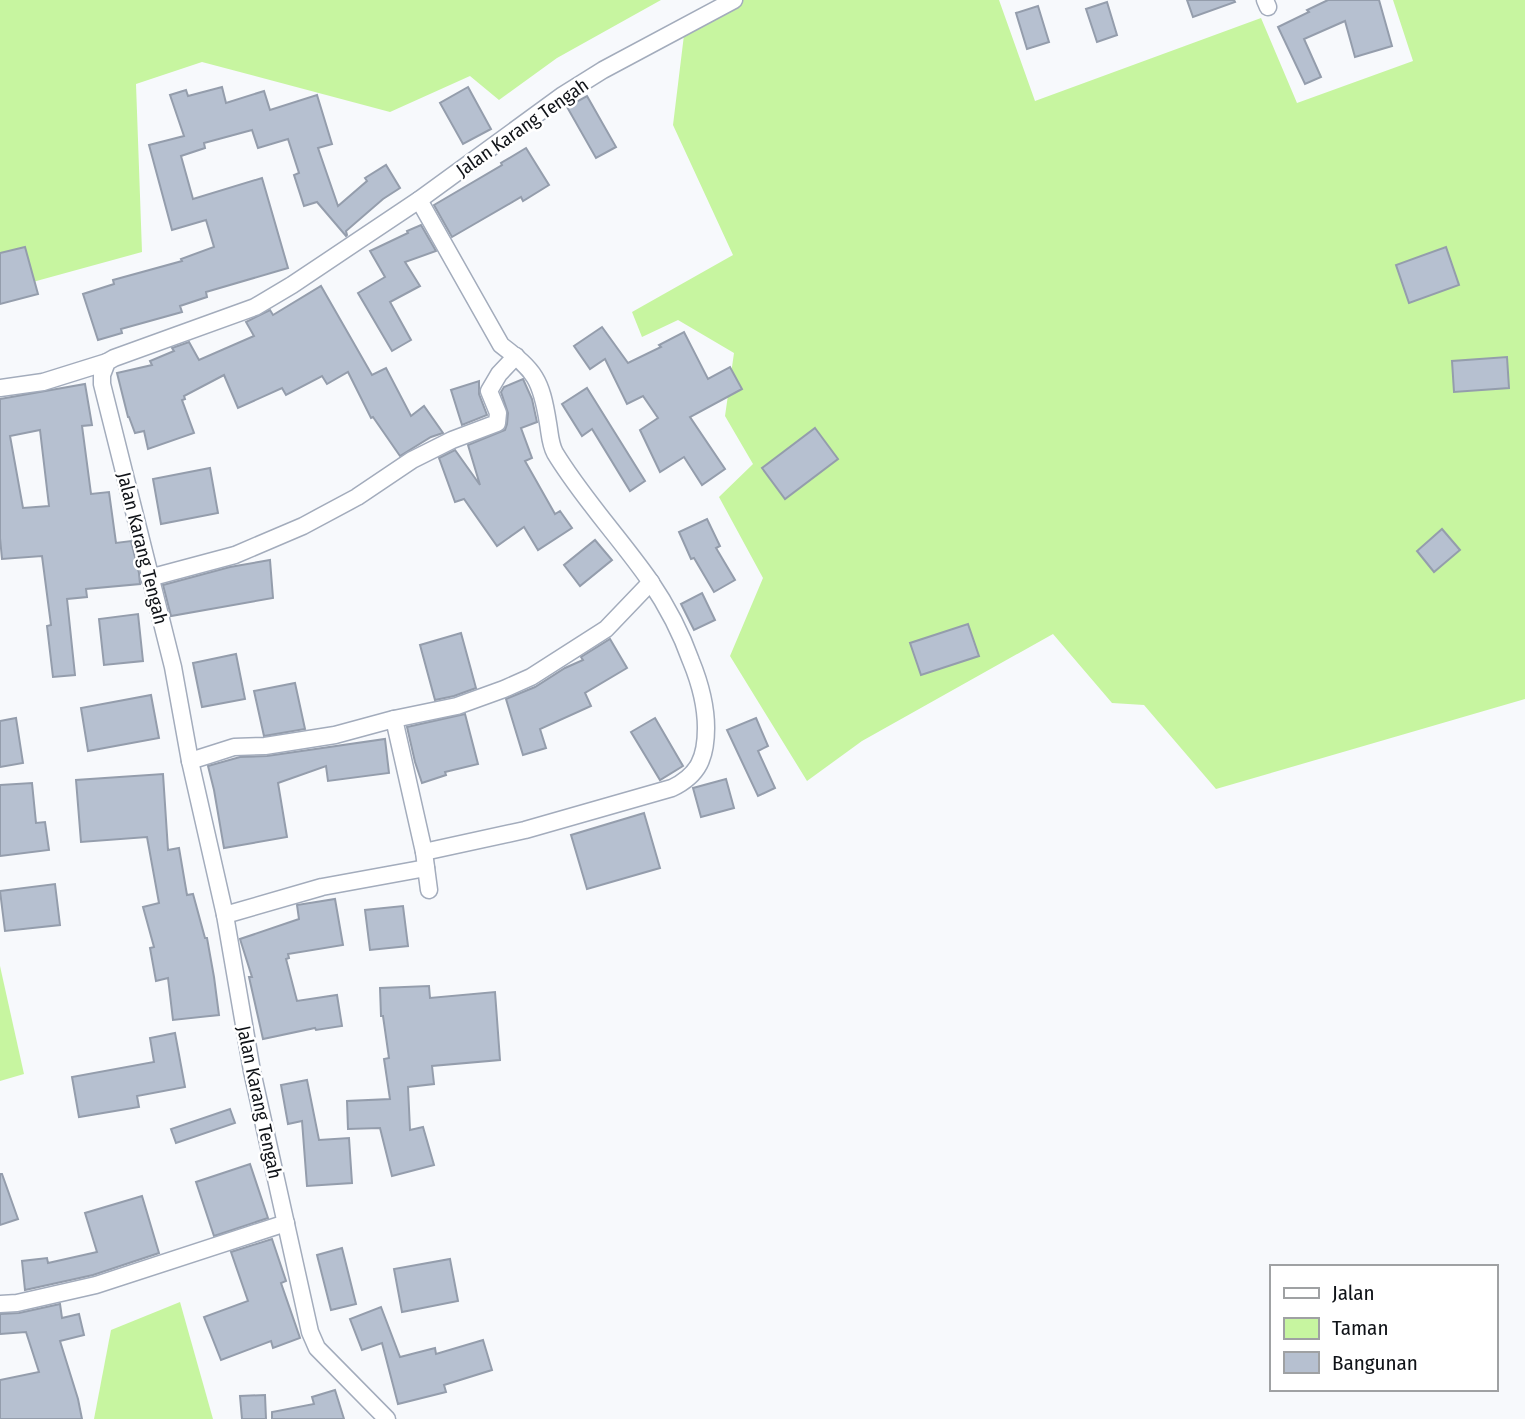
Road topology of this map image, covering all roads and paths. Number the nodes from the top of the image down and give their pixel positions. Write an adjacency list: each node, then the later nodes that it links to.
1 (734, 0): 2 (street, Jalan Karang Tengah)
2 (419, 200): 3 (street); 4 (street, Jalan Karang Tengah)
3 (516, 356): 6 (street); 7 (street)
4 (107, 362): 5 (street); 6 (street, Jalan Karang Tengah)
5 (0, 388)
6 (149, 578): 9 (street, Jalan Karang Tengah)
7 (650, 582): 8 (street); 10 (street)
8 (394, 719): 9 (street); 10 (street)
9 (190, 761): 12 (street, Jalan Karang Tengah)
10 (425, 860): 11 (street); 12 (street)
11 (429, 890)
12 (225, 915): 13 (street, Jalan Karang Tengah)
13 (286, 1223): 14 (street); 15 (street, Jalan Karang Tengah)
14 (0, 1304)
15 (387, 1419)

